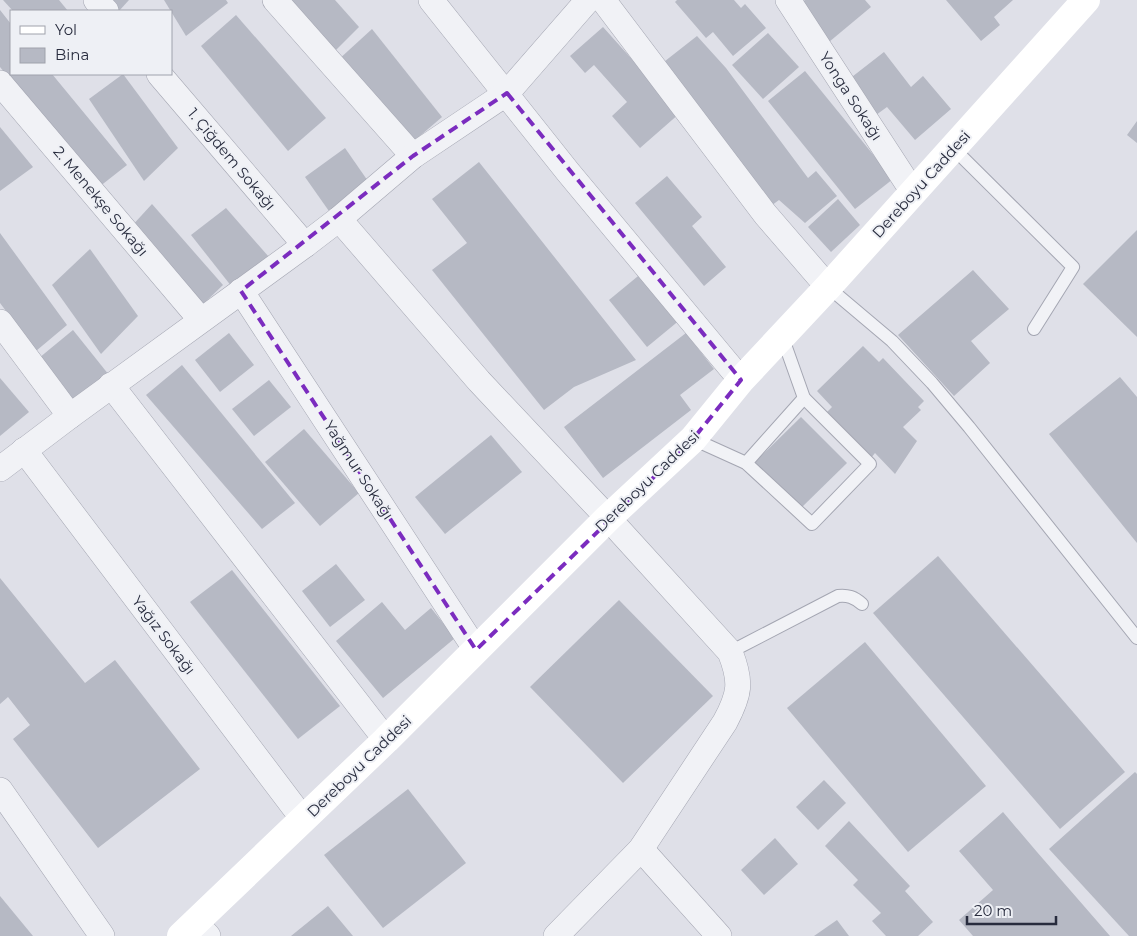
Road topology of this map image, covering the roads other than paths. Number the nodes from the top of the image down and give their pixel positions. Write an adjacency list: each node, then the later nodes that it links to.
1 (96, 0): 8 (street)
2 (275, 0): 13 (street)
3 (431, 0): 11 (street)
4 (588, 0): 11 (street)
5 (603, 0): 17 (street)
6 (788, 0): 14 (street, Yonga Sokağı)
7 (1086, 0): 12 (main road, Dereboyu Caddesi)
8 (105, 10)
9 (160, 75): 16 (street, 1. Çiğdem Sokağı)
10 (0, 83): 19 (street, 2. Menekşe Sokağı)
11 (507, 93): 13 (street); 23 (street)
12 (953, 148): 14 (main road, Dereboyu Caddesi); 21 (lane)
13 (413, 156): 15 (street)
14 (913, 192): 17 (main road, Dereboyu Caddesi)
15 (339, 219): 16 (street); 31 (street)
16 (305, 245): 18 (street)
17 (828, 287): 22 (main road, Dereboyu Caddesi); 33 (lane)
18 (241, 291): 19 (street); 34 (street, Yağmur Sokağı)
19 (201, 320): 24 (street)
20 (0, 322): 26 (street)
21 (1034, 330)
22 (782, 336): 23 (main road, Dereboyu Caddesi); 25 (lane)
23 (741, 380): 27 (main road, Dereboyu Caddesi)
24 (111, 385): 26 (street); 36 (street)
25 (804, 398): 29 (lane); 29 (lane)
26 (70, 416): 28 (street)
27 (693, 439): 29 (lane); 31 (main road, Dereboyu Caddesi)
28 (24, 450): 30 (street); 38 (street, Yağız Sokağı)
29 (746, 463)
30 (0, 469)
31 (608, 518): 34 (main road, Dereboyu Caddesi); 35 (street)
32 (862, 604): 35 (lane)
33 (1137, 638)
34 (476, 650): 36 (main road, Dereboyu Caddesi)
35 (730, 652): 39 (street)
36 (386, 740): 38 (main road, Dereboyu Caddesi)
37 (0, 790): 41 (street)
38 (303, 819): 40 (main road, Dereboyu Caddesi)
39 (641, 849): 42 (street); 43 (street)
40 (195, 931)
41 (102, 936)
42 (556, 936)
43 (719, 936)

